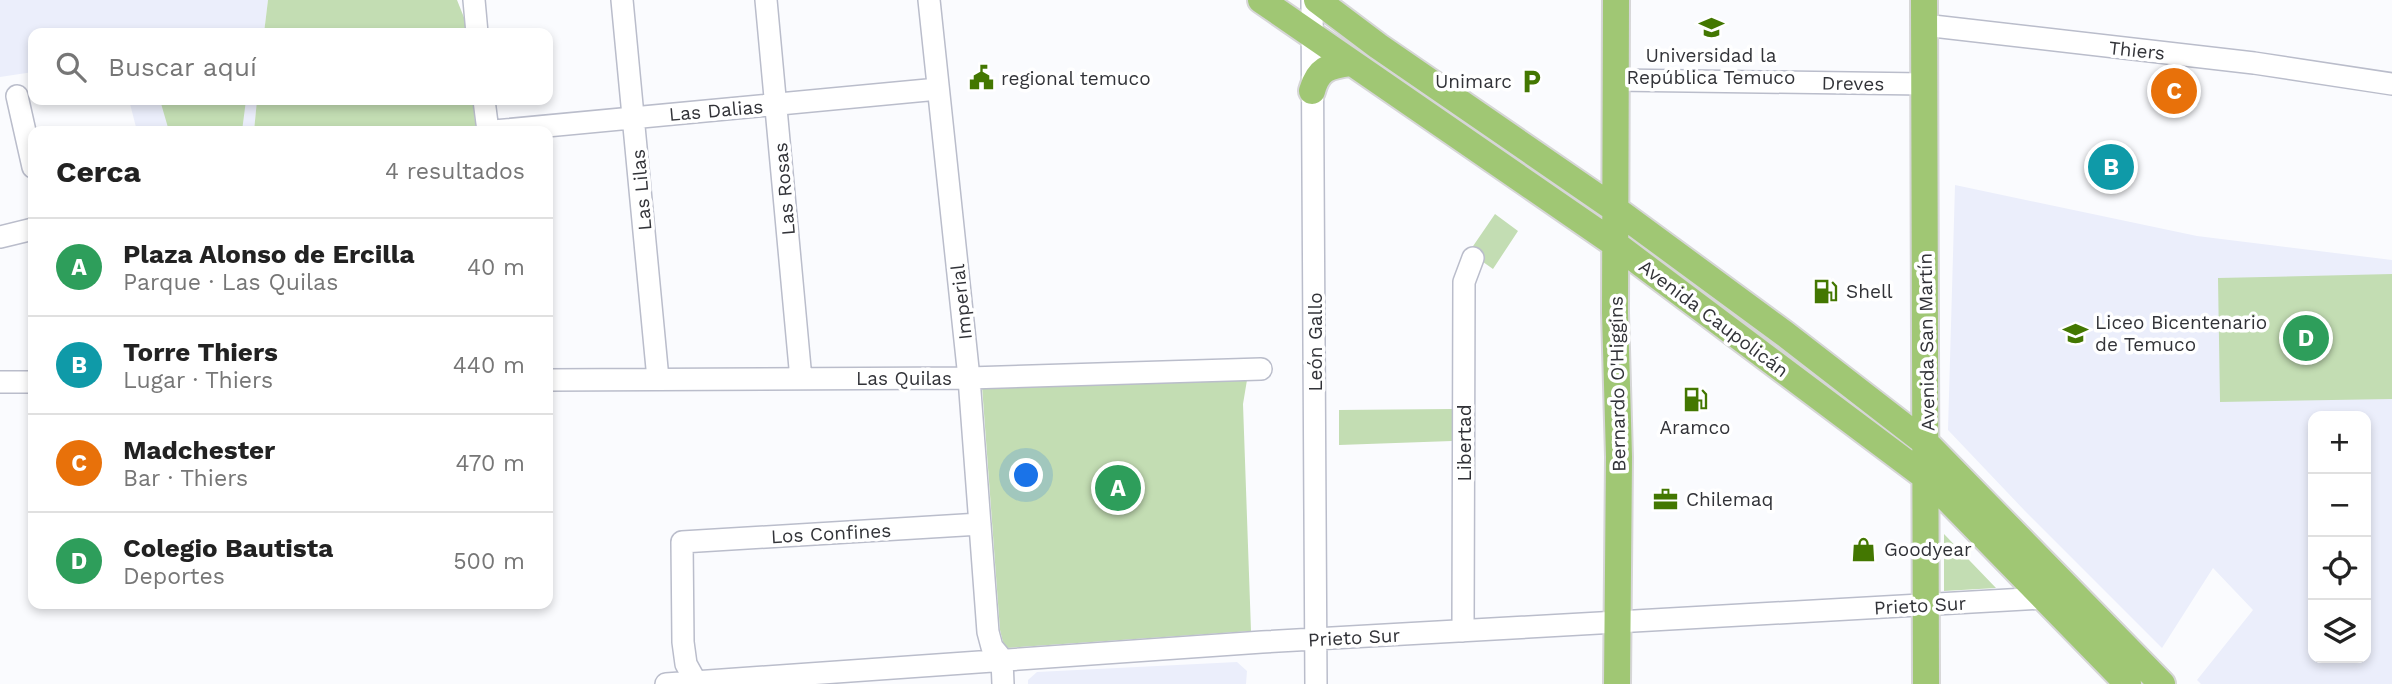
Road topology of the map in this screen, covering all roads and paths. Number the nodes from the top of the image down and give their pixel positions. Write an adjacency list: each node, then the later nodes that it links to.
1 (474, 0): 9 (street)
2 (622, 0): 20 (street, Las Lilas)
3 (766, 0): 18 (street, Las Rosas)
4 (929, 0): 15 (street, Imperial)
5 (1261, 0): 10 (main road, Avenida Caupolicán)
6 (1314, 0): 10 (street, León Gallo); 24 (main road, Avenida Caupolicán)
7 (1616, 0): 12 (main road, Bernardo O'Higgins)
8 (1924, 13): 13 (main road, Avenida San Martín); 14 (street, Thiers)
9 (477, 28)
10 (1312, 36): 11 (main road, Avenida Caupolicán); 16 (street, León Gallo)
11 (1350, 63): 16 (main road); 27 (main road, Avenida Caupolicán)
12 (1615, 80): 13 (street, Dreves); 24 (main road, Bernardo O'Higgins)
13 (1924, 84): 36 (main road, Avenida San Martín)
14 (2392, 84)
15 (938, 89): 18 (street, Las Dalias); 30 (street, Imperial)
16 (1312, 91): 43 (street, León Gallo)
17 (17, 96): 23 (street)
18 (776, 104): 20 (street, Las Dalias); 32 (street, Las Rosas)
19 (485, 105): 21 (street)
20 (634, 118): 22 (street, Las Dalias); 31 (street, Las Lilas)
21 (487, 126)
22 (548, 126)
23 (28, 145)
24 (1615, 209): 27 (main road, Bernardo O'Higgins); 36 (main road, Avenida Caupolicán)
25 (28, 230): 26 (street)
26 (0, 237)
27 (1615, 244): 37 (main road, Avenida Caupolicán); 41 (main road, Bernardo O'Higgins)
28 (1473, 258): 42 (street, Libertad)
29 (1261, 369): 30 (street, Las Quilas)
30 (970, 378): 32 (street, Las Quilas); 38 (street, Imperial)
31 (657, 379): 32 (street, Las Quilas); 33 (street, Las Quilas)
32 (801, 379)
33 (553, 380)
34 (0, 382): 35 (street)
35 (28, 382)
36 (1927, 444): 37 (main road, Avenida San Martín); 52 (main road, Avenida Caupolicán)
37 (1927, 478): 39 (main road, Avenida Caupolicán); 40 (main road, Avenida San Martín)
38 (980, 524): 44 (street, Imperial); 45 (street, Los Confines)
39 (2043, 598): 40 (street, Prieto Sur); 51 (main road, Avenida Caupolicán)
40 (1926, 605): 41 (street, Prieto Sur); 50 (main road, Avenida San Martín)
41 (1617, 623): 42 (street, Prieto Sur); 49 (main road, Bernardo O'Higgins)
42 (1463, 631): 43 (street, Prieto Sur)
43 (1316, 639): 44 (street, Prieto Sur); 48 (street, León Gallo)
44 (1002, 659): 45 (street, Prieto Sur); 47 (street, Imperial)
45 (697, 683): 46 (street, Prieto Sur)
46 (666, 684)
47 (1003, 684)
48 (1316, 684)
49 (1617, 684)
50 (1926, 684)
51 (2128, 684)
52 (2162, 684)

